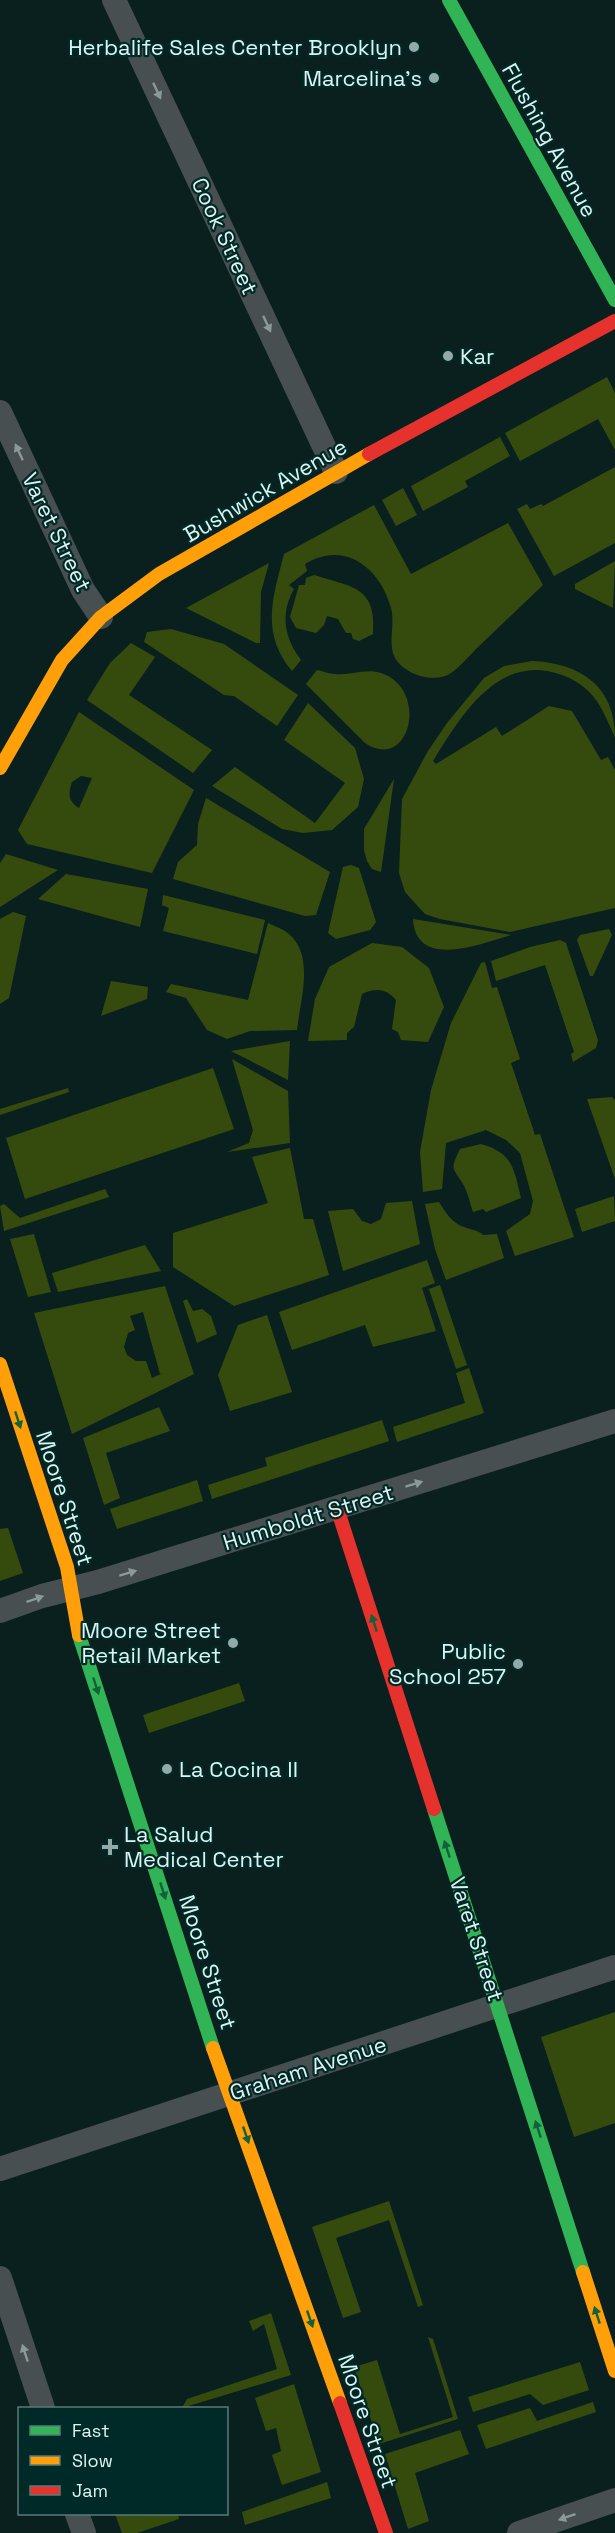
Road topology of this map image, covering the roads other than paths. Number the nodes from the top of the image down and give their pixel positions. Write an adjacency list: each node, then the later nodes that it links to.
1 (114, 0): 6 (street, Cook Street, one-way to 6)
2 (449, 0): 3 (street, Flushing Avenue)
3 (615, 300)
4 (615, 321): 6 (street, Bushwick Avenue)
5 (0, 412): 7 (street, Varet Street, one-way to 5)
6 (336, 472): 7 (street, Bushwick Avenue)
7 (101, 617): 8 (street, Bushwick Avenue)
8 (0, 768)
9 (0, 1364): 12 (street, Moore Street, one-way to 12)
10 (615, 1421): 11 (street, Humboldt Street, one-way to 10)
11 (337, 1508): 12 (street, Humboldt Street, one-way to 11); 15 (street, Varet Street, one-way to 11)
12 (71, 1588): 13 (street, Humboldt Street, one-way to 12); 16 (street, Moore Street, one-way to 16)
13 (0, 1611)
14 (615, 1967): 15 (street, Graham Avenue)
15 (498, 2004): 16 (street, Graham Avenue); 19 (street, Varet Street, one-way to 15)
16 (230, 2094): 17 (street, Graham Avenue); 24 (street, Moore Street, one-way to 24)
17 (0, 2169)
18 (0, 2278): 20 (street, one-way to 18)
19 (615, 2371)
20 (42, 2407)
21 (615, 2500): 25 (street, one-way to 25)
22 (77, 2515): 23 (street)
23 (84, 2533)
24 (386, 2533)
25 (519, 2533)

